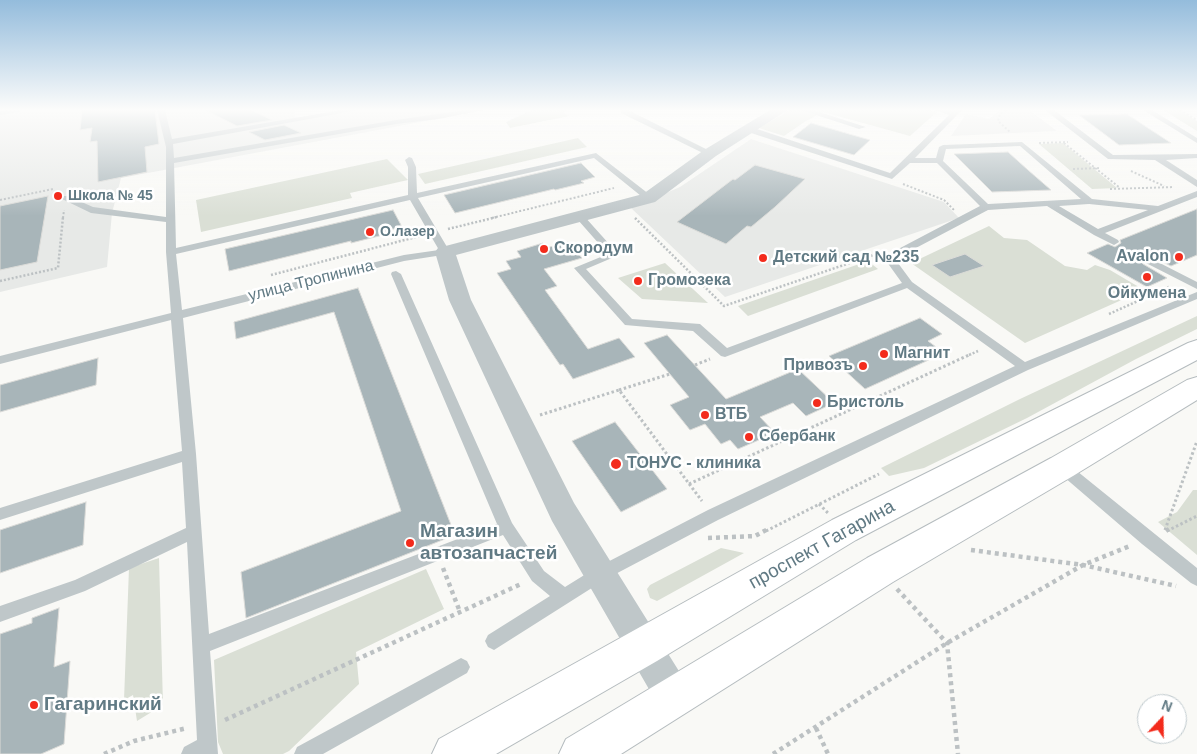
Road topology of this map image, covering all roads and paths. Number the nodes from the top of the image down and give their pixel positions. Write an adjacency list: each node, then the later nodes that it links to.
1 (168, 145): 16 (lane)
2 (260, 145): 16 (lane)
3 (694, 145): 11 (lane)
4 (722, 145): 11 (street)
5 (798, 145): 19 (lane)
6 (923, 145): 15 (lane)
7 (991, 145): 17 (lane)
8 (1023, 145): 31 (lane)
9 (1067, 145): 23 (path)
10 (1095, 145): 13 (lane)
11 (710, 153): 29 (street)
12 (1197, 156): 13 (lane)
13 (1157, 158): 21 (lane)
14 (409, 160): 28 (lane)
15 (908, 160): 17 (lane); 19 (lane)
16 (170, 161): 38 (lane)
17 (939, 161): 33 (lane)
18 (1126, 168): 24 (path)
19 (892, 176): 37 (path)
20 (631, 184): 28 (lane); 29 (lane); 40 (path)
21 (1197, 184)
22 (1175, 187): 24 (path)
23 (1120, 188): 24 (path); 25 (path)
24 (1167, 188)
25 (1105, 189)
26 (1197, 194): 34 (lane)
27 (65, 198): 30 (path); 38 (lane); 47 (path)
28 (413, 198): 40 (lane); 42 (lane)
29 (648, 198): 35 (street)
30 (0, 200)
31 (1089, 201): 32 (lane); 34 (lane)
32 (1050, 204): 33 (lane); 39 (lane)
33 (986, 207): 37 (lane)
34 (1160, 208): 39 (lane)
35 (581, 218): 40 (street); 48 (lane)
36 (634, 218): 43 (path)
37 (962, 219): 48 (lane)
38 (170, 220): 42 (lane)
39 (1097, 233): 41 (lane)
40 (440, 242): 46 (path); 51 (lane, улица Тропинина); 74 (street)
41 (1114, 242)
42 (171, 252): 51 (lane)
43 (882, 252)
44 (1148, 260): 49 (lane)
45 (396, 274): 67 (lane)
46 (262, 277)
47 (0, 281)
48 (908, 284): 52 (lane)
49 (1197, 286)
50 (1197, 295): 55 (lane)
51 (178, 315): 54 (lane, улица Тропинина); 61 (lane)
52 (992, 345): 55 (lane); 63 (path)
53 (1197, 349): 85 (main road, проспект Гагарина)
54 (0, 360)
55 (1024, 368): 65 (lane)
56 (670, 374): 58 (path)
57 (1197, 386): 62 (main road)
58 (619, 390): 59 (path); 63 (path)
59 (533, 418)
60 (1197, 441): 69 (path)
61 (189, 454): 64 (lane); 68 (lane)
62 (1062, 467): 70 (lane); 87 (main road)
63 (689, 484): 65 (path)
64 (0, 514)
65 (713, 516): 74 (lane)
66 (1197, 516): 69 (path)
67 (506, 527): 71 (lane); 75 (lane)
68 (193, 532): 81 (lane); 84 (lane)
69 (1164, 532): 70 (path)
70 (1148, 539): 73 (path); 76 (lane)
71 (437, 554): 80 (path); 84 (lane)
72 (966, 554): 73 (path)
73 (1083, 565): 77 (path); 83 (path)
74 (600, 574): 79 (lane); 85 (street)
75 (538, 576): 79 (lane); 80 (path)
76 (1197, 578)
77 (1178, 586)
78 (908, 587): 83 (path)
79 (564, 596): 82 (lane)
80 (460, 612): 88 (path)
81 (0, 614)
82 (494, 640)
83 (947, 643): 89 (path); 97 (path)
84 (201, 646): 88 (lane)
85 (643, 647): 87 (street); 93 (main road, проспект Гагарина)
86 (461, 666): 92 (lane)
87 (674, 697): 94 (main road)
88 (207, 724): 90 (lane); 91 (path)
89 (816, 728): 95 (path); 96 (path)
90 (202, 751)
91 (104, 754)
92 (304, 754)
93 (454, 754)
94 (581, 754)
95 (773, 754)
96 (828, 754)
97 (958, 754)

